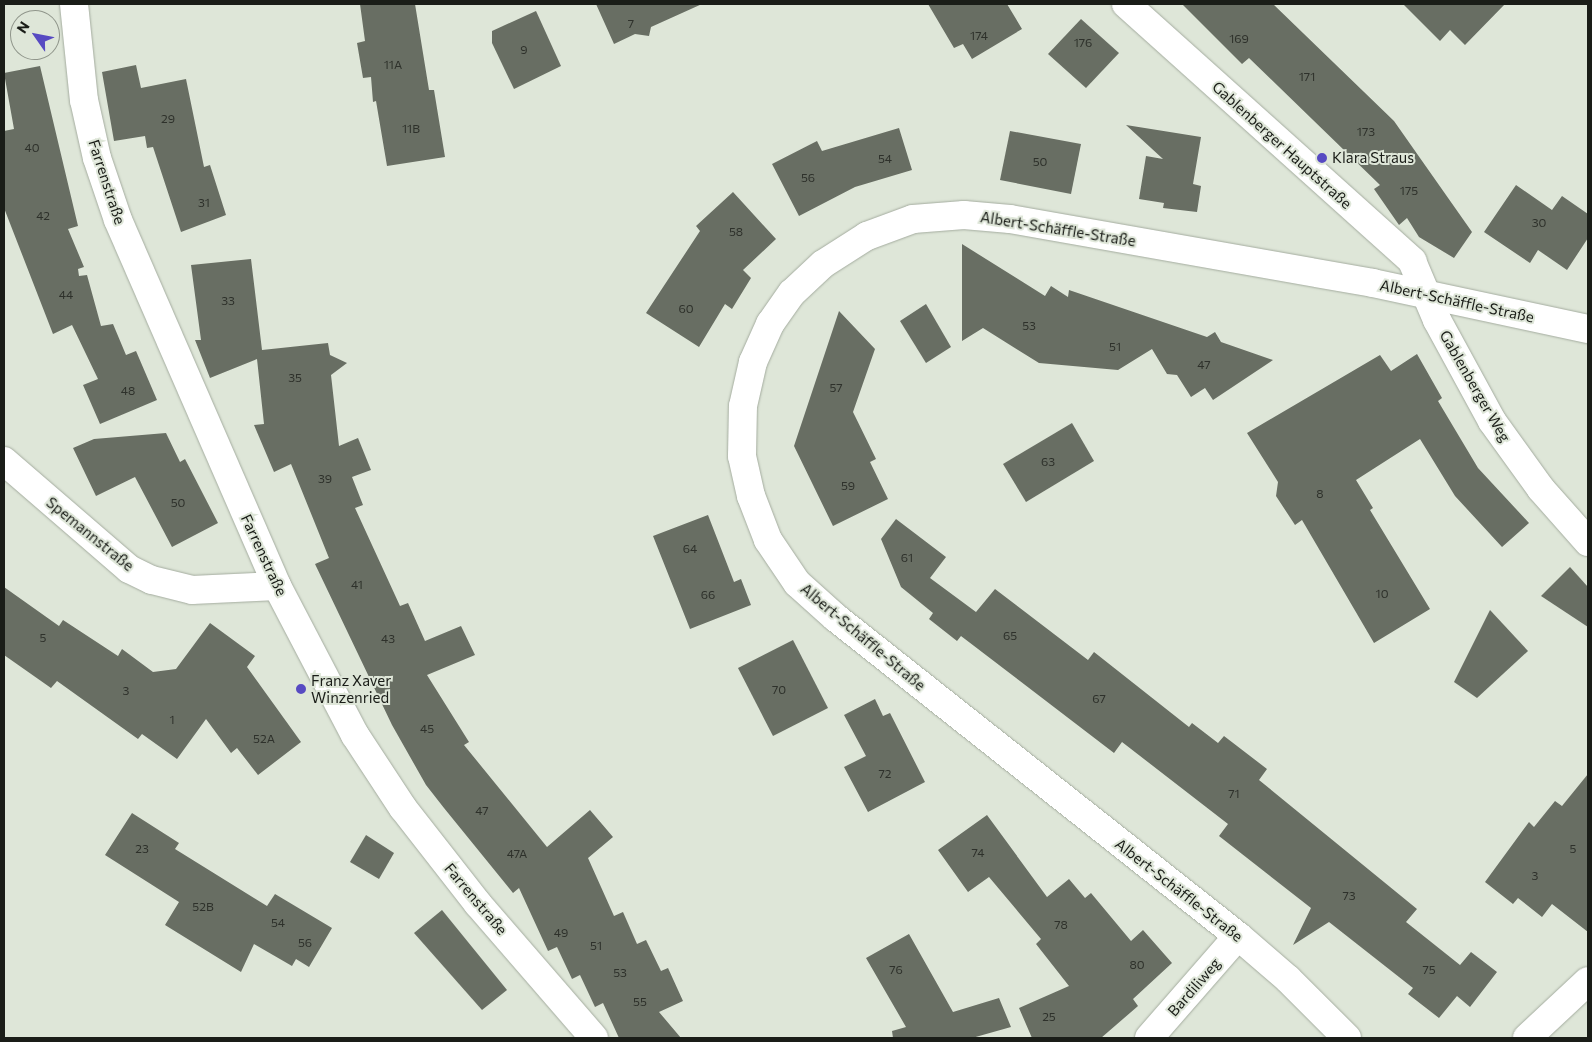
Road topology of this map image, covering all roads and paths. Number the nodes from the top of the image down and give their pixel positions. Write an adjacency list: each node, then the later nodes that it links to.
1 (74, 4): 7 (street, Farrenstraße)
2 (1126, 4): 3 (street, Gablenberger Hauptstraße)
3 (1426, 295): 4 (street, Albert-Schäffle-Straße); 6 (street, Gablenberger Weg); 8 (street, Albert-Schäffle-Straße)
4 (1588, 329)
5 (4, 461): 7 (street, Spemannstraße)
6 (1588, 542)
7 (277, 586): 10 (street, Farrenstraße)
8 (1238, 936): 11 (street, Bardiliweg); 12 (street, Albert-Schäffle-Straße)
9 (1588, 981): 13 (street)
10 (594, 1038)
11 (1149, 1038)
12 (1347, 1038)
13 (1526, 1038)

